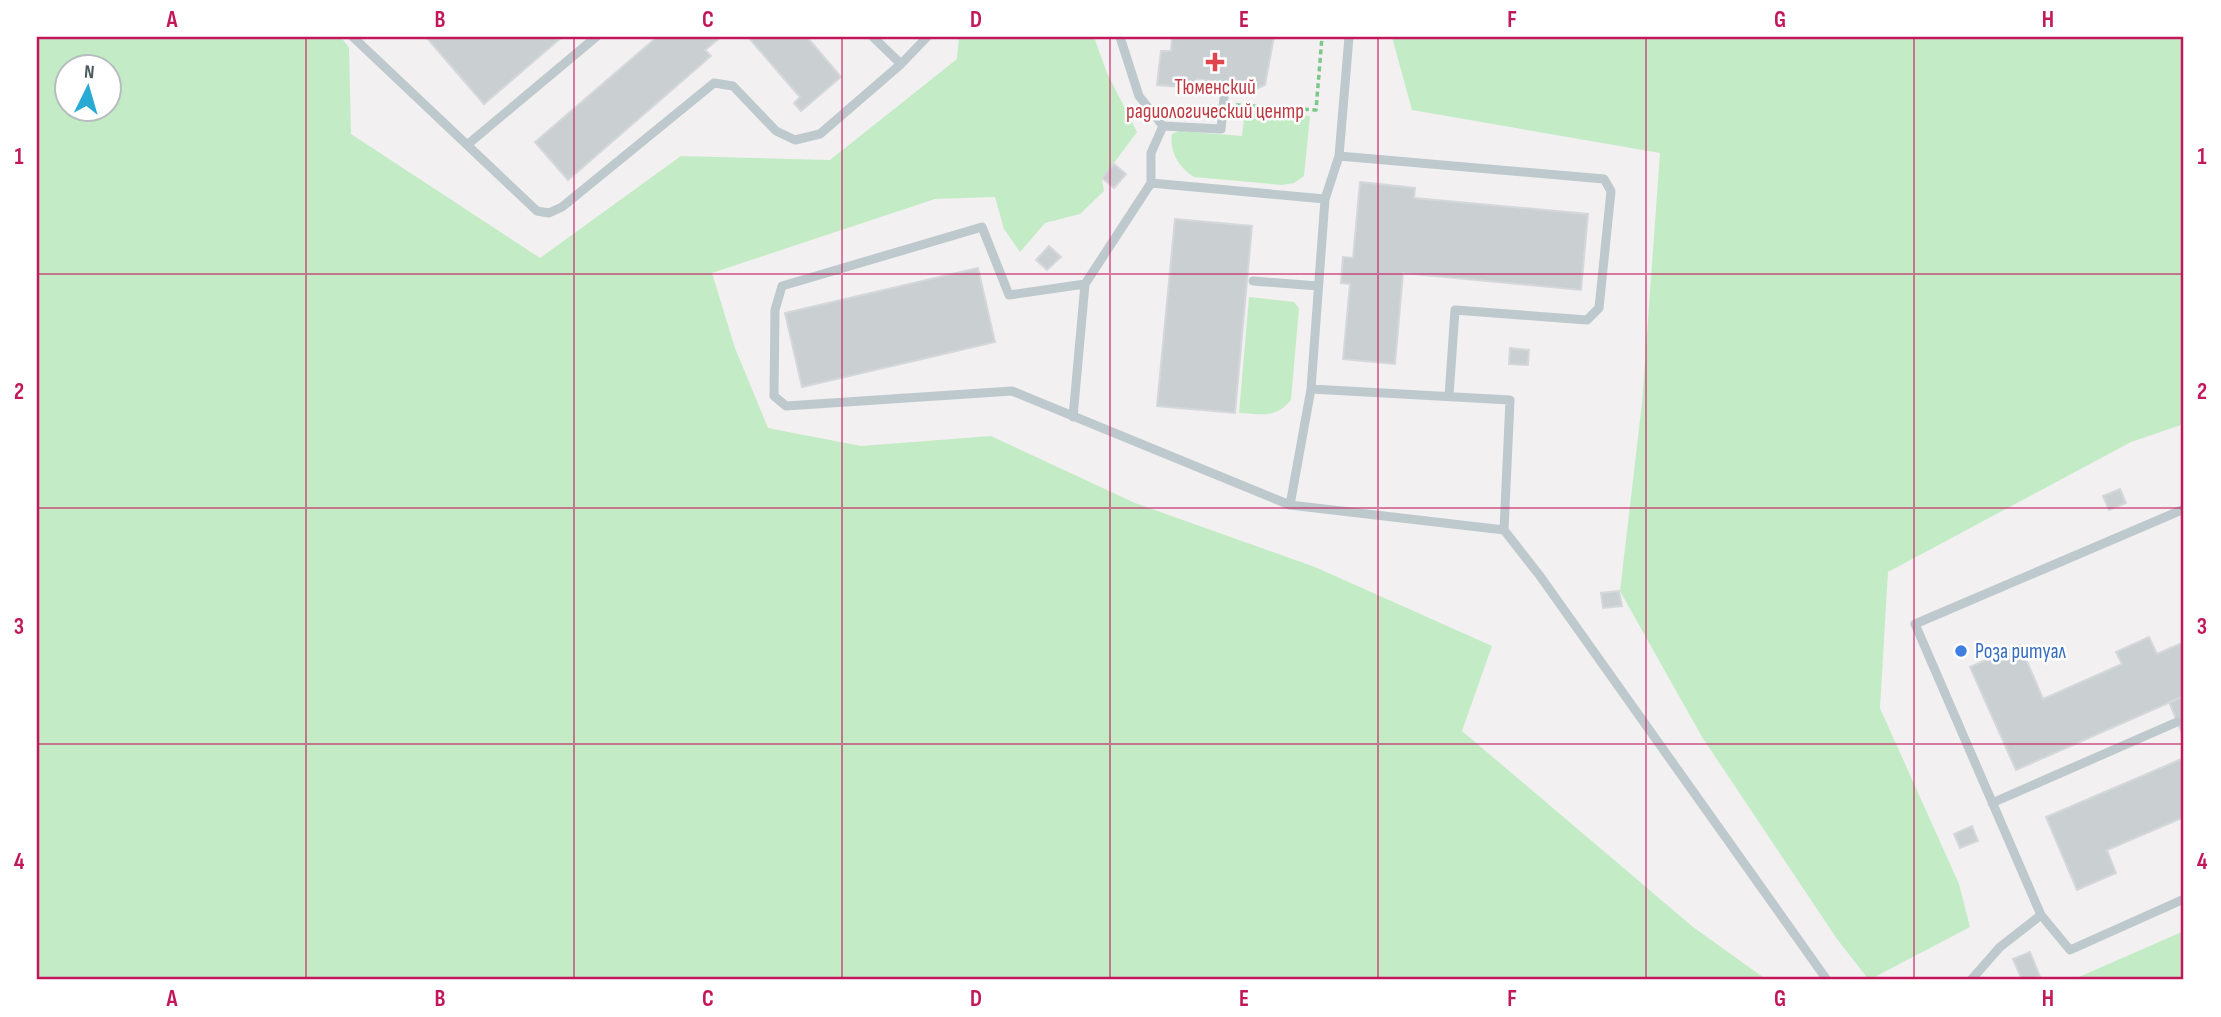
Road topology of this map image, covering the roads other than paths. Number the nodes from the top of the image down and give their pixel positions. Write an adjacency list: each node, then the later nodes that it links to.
1 (353, 37): 10 (lane)
2 (596, 37): 10 (lane)
3 (873, 37): 7 (lane)
4 (928, 37): 7 (lane)
5 (1121, 37): 9 (lane)
6 (1349, 37): 11 (lane)
7 (901, 64): 10 (lane)
8 (1224, 101): 9 (lane)
9 (1163, 126): 12 (lane)
10 (467, 145)
11 (1339, 156): 13 (lane); 18 (lane)
12 (1151, 183): 13 (lane); 15 (lane)
13 (1325, 199): 16 (lane)
14 (1253, 281): 16 (lane)
15 (1085, 284): 19 (lane); 19 (lane)
16 (1318, 286): 17 (lane)
17 (1311, 388): 18 (lane); 20 (lane)
18 (1449, 396): 22 (lane)
19 (1073, 417): 20 (lane)
20 (1290, 505): 22 (lane)
21 (2184, 509): 24 (lane)
22 (1504, 530): 27 (lane)
23 (2177, 722): 24 (lane)
24 (1992, 803): 26 (lane)
25 (2184, 899): 26 (lane)
26 (2040, 915): 28 (lane)
27 (1827, 980)
28 (1971, 980)

